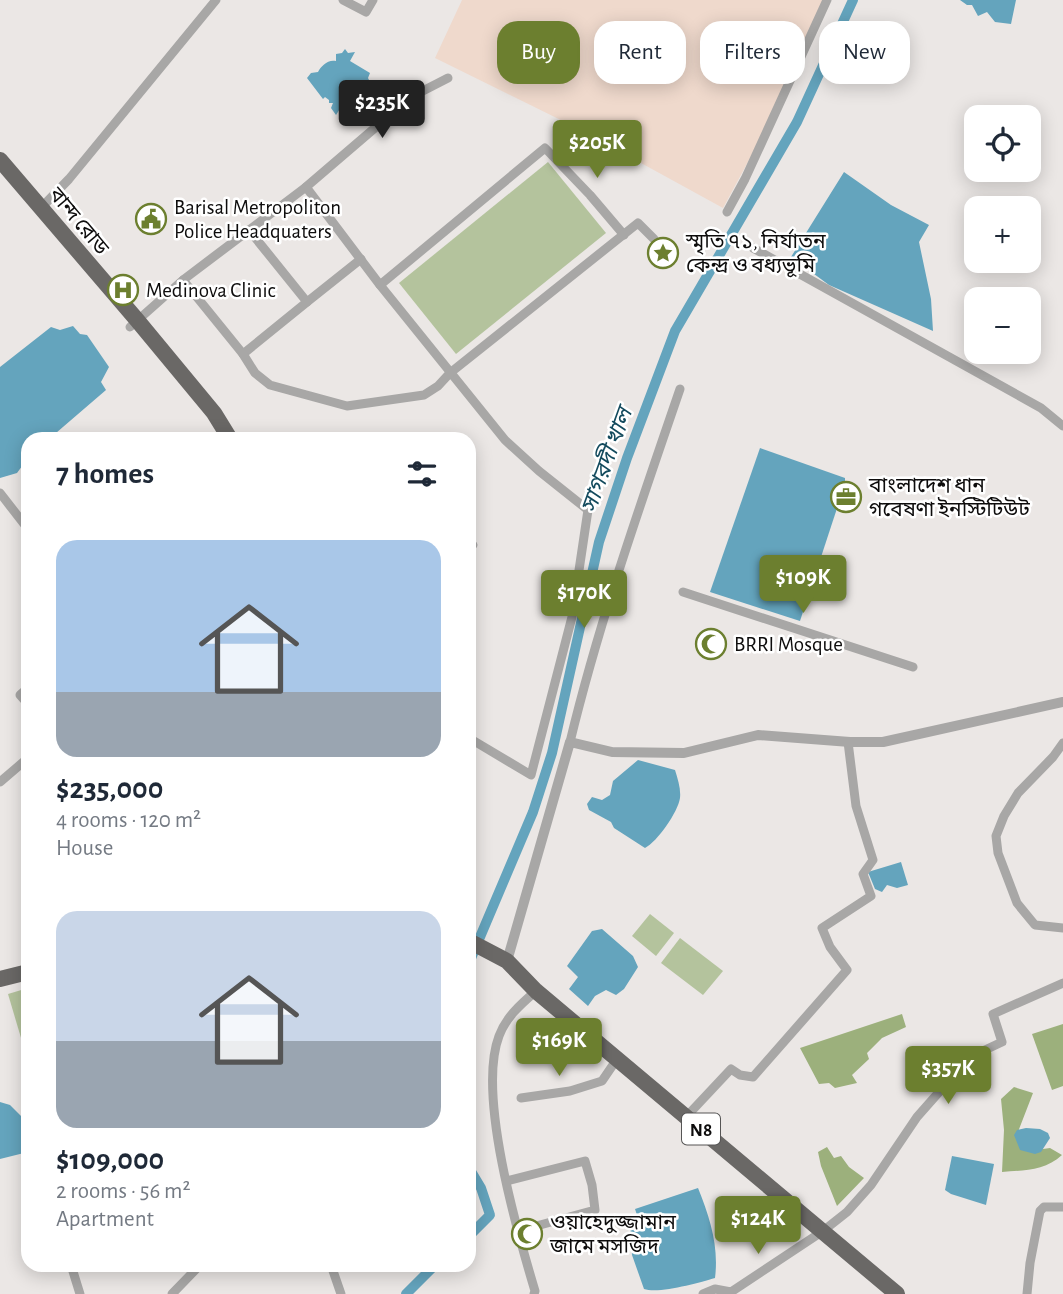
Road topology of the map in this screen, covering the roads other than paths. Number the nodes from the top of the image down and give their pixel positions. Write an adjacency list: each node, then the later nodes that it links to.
1 (216, 0): 9 (street)
2 (342, 0): 3 (street)
3 (373, 0)
4 (827, 0): 10 (street)
5 (449, 78): 8 (street)
6 (0, 160): 9 (highway, বান্দ রোড)
7 (0, 174): 19 (highway, বান্দ রোড)
8 (306, 187): 11 (street); 15 (street)
9 (41, 208): 19 (highway, বান্দ রোড)
10 (727, 212)
11 (249, 230): 16 (street); 18 (street)
12 (624, 235): 13 (street); 17 (street); 21 (street)
13 (653, 239)
14 (754, 248): 23 (street)
15 (361, 259): 17 (street); 18 (street)
16 (183, 280): 19 (street); 20 (street)
17 (380, 285): 21 (street)
18 (307, 302): 20 (street)
19 (134, 323): 24 (highway, বান্দ রোড); 25 (highway, বান্দ রোড)
20 (243, 354): 21 (street)
21 (450, 373): 31 (street)
22 (680, 389): 32 (street)
23 (1063, 426)
24 (215, 432)
25 (226, 432)
26 (0, 494): 27 (street)
27 (21, 520)
28 (683, 592): 29 (street)
29 (913, 667)
30 (1063, 702): 33 (street)
31 (476, 742)
32 (570, 742): 33 (street); 39 (street)
33 (848, 742): 46 (street)
34 (1063, 743): 37 (street)
35 (21, 764): 36 (street)
36 (0, 782)
37 (1063, 929)
38 (482, 950): 39 (highway)
39 (507, 961): 43 (highway, N8)
40 (21, 974): 41 (highway)
41 (0, 979)
42 (1063, 983): 50 (street)
43 (536, 991): 44 (highway, N8); 47 (street)
44 (617, 1059): 45 (street); 46 (highway, N8)
45 (521, 1098)
46 (686, 1117): 50 (highway, N8)
47 (507, 1181): 49 (street); 49 (street)
48 (1063, 1207): 60 (street)
49 (518, 1231): 57 (street)
50 (823, 1231): 58 (street); 59 (highway, N8)
51 (73, 1272): 54 (street)
52 (193, 1272): 55 (street)
53 (333, 1272): 56 (street)
54 (80, 1294)
55 (172, 1294)
56 (341, 1294)
57 (534, 1294)
58 (704, 1294)
59 (897, 1294)
60 (1027, 1294)

